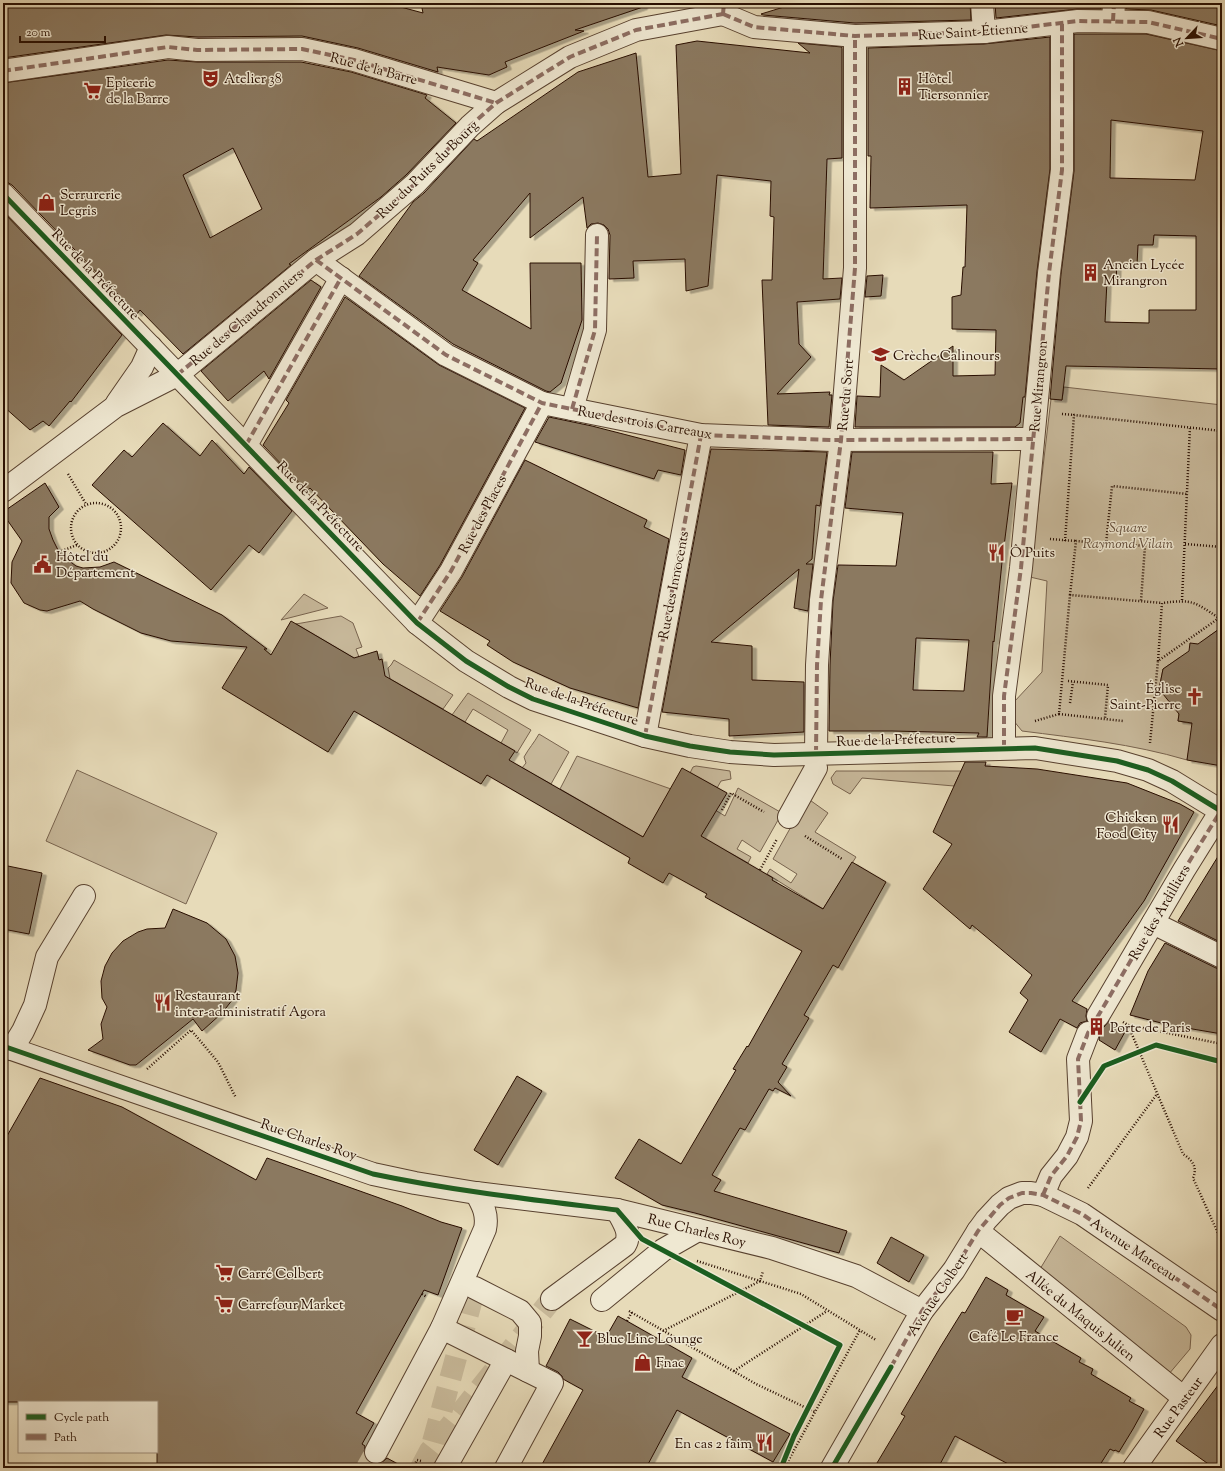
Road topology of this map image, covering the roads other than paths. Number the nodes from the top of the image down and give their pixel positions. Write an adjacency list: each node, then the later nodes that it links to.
1 (982, 3): 5 (street)
2 (724, 9): 6 (street, Rue Saint-Étienne); 9 (street)
3 (1113, 12): 4 (street, Rue Saint-Étienne); 7 (street, Rue Saint-Étienne)
4 (1062, 24): 5 (street, Rue Saint-Étienne); 20 (street, Rue Mirangron)
5 (984, 32): 6 (street, Rue Saint-Étienne)
6 (856, 36): 21 (street, Rue du Sort)
7 (1222, 39)
8 (3, 71): 9 (street, Rue de la Barre)
9 (496, 103): 12 (street, Rue du Puits du Bourg)
10 (3, 194): 14 (street, Rue de la Préfecture)
11 (597, 235): 18 (street)
12 (316, 260): 13 (street, Rue des trois Carreaux); 15 (street, Rue des Chaudronniers)
13 (341, 278): 16 (street, Rue des trois Carreaux); 22 (street)
14 (151, 348): 15 (street, Rue de la Préfecture); 17 (street)
15 (177, 375): 17 (street, Rue des Chaudronniers); 22 (street, Rue de la Préfecture)
16 (542, 403): 18 (street, Rue des trois Carreaux); 24 (street, Rue des Places)
17 (116, 406): 23 (street)
18 (572, 409): 19 (street, Rue des trois Carreaux)
19 (701, 435): 21 (street, Rue des trois Carreaux); 25 (street, Rue des Innocents)
20 (1033, 439): 21 (street, Rue des trois Carreaux); 26 (street, Rue Mirangron)
21 (841, 440): 27 (street, Rue du Sort)
22 (246, 446): 24 (street, Rue de la Préfecture)
23 (3, 491)
24 (417, 623): 25 (street, Rue de la Préfecture)
25 (645, 736): 27 (street, Rue de la Préfecture)
26 (1004, 742): 27 (street, Rue de la Préfecture); 28 (street, Rue de la Préfecture)
27 (816, 761): 29 (street)
28 (1221, 810): 31 (street, Rue des Ardilliers)
29 (789, 817)
30 (84, 896): 33 (street)
31 (1153, 923): 32 (street); 35 (street, Rue des Ardilliers)
32 (1222, 957)
33 (8, 1047): 34 (street, Rue Charles Roy)
34 (476, 1193): 36 (street, Rue Charles Roy); 44 (street)
35 (1043, 1195): 38 (street, Avenue Colbert); 42 (street, Avenue Marceau)
36 (617, 1210): 37 (street, Rue Charles Roy); 40 (street)
37 (698, 1230): 41 (street); 43 (street, Rue Charles Roy)
38 (978, 1231): 43 (street, Avenue Colbert); 48 (street, Allée du Maquis Julien)
39 (475, 1288): 47 (street)
40 (552, 1299)
41 (602, 1300)
42 (1222, 1310)
43 (922, 1311): 52 (street, Avenue Colbert)
44 (442, 1328): 46 (street); 49 (street)
45 (1222, 1345): 48 (street, Rue Pasteur)
46 (506, 1360): 47 (street); 50 (street)
47 (528, 1371): 51 (street)
48 (1184, 1398): 53 (street, Rue Pasteur)
49 (376, 1452)
50 (446, 1468)
51 (506, 1468)
52 (832, 1468)
53 (1134, 1468)

